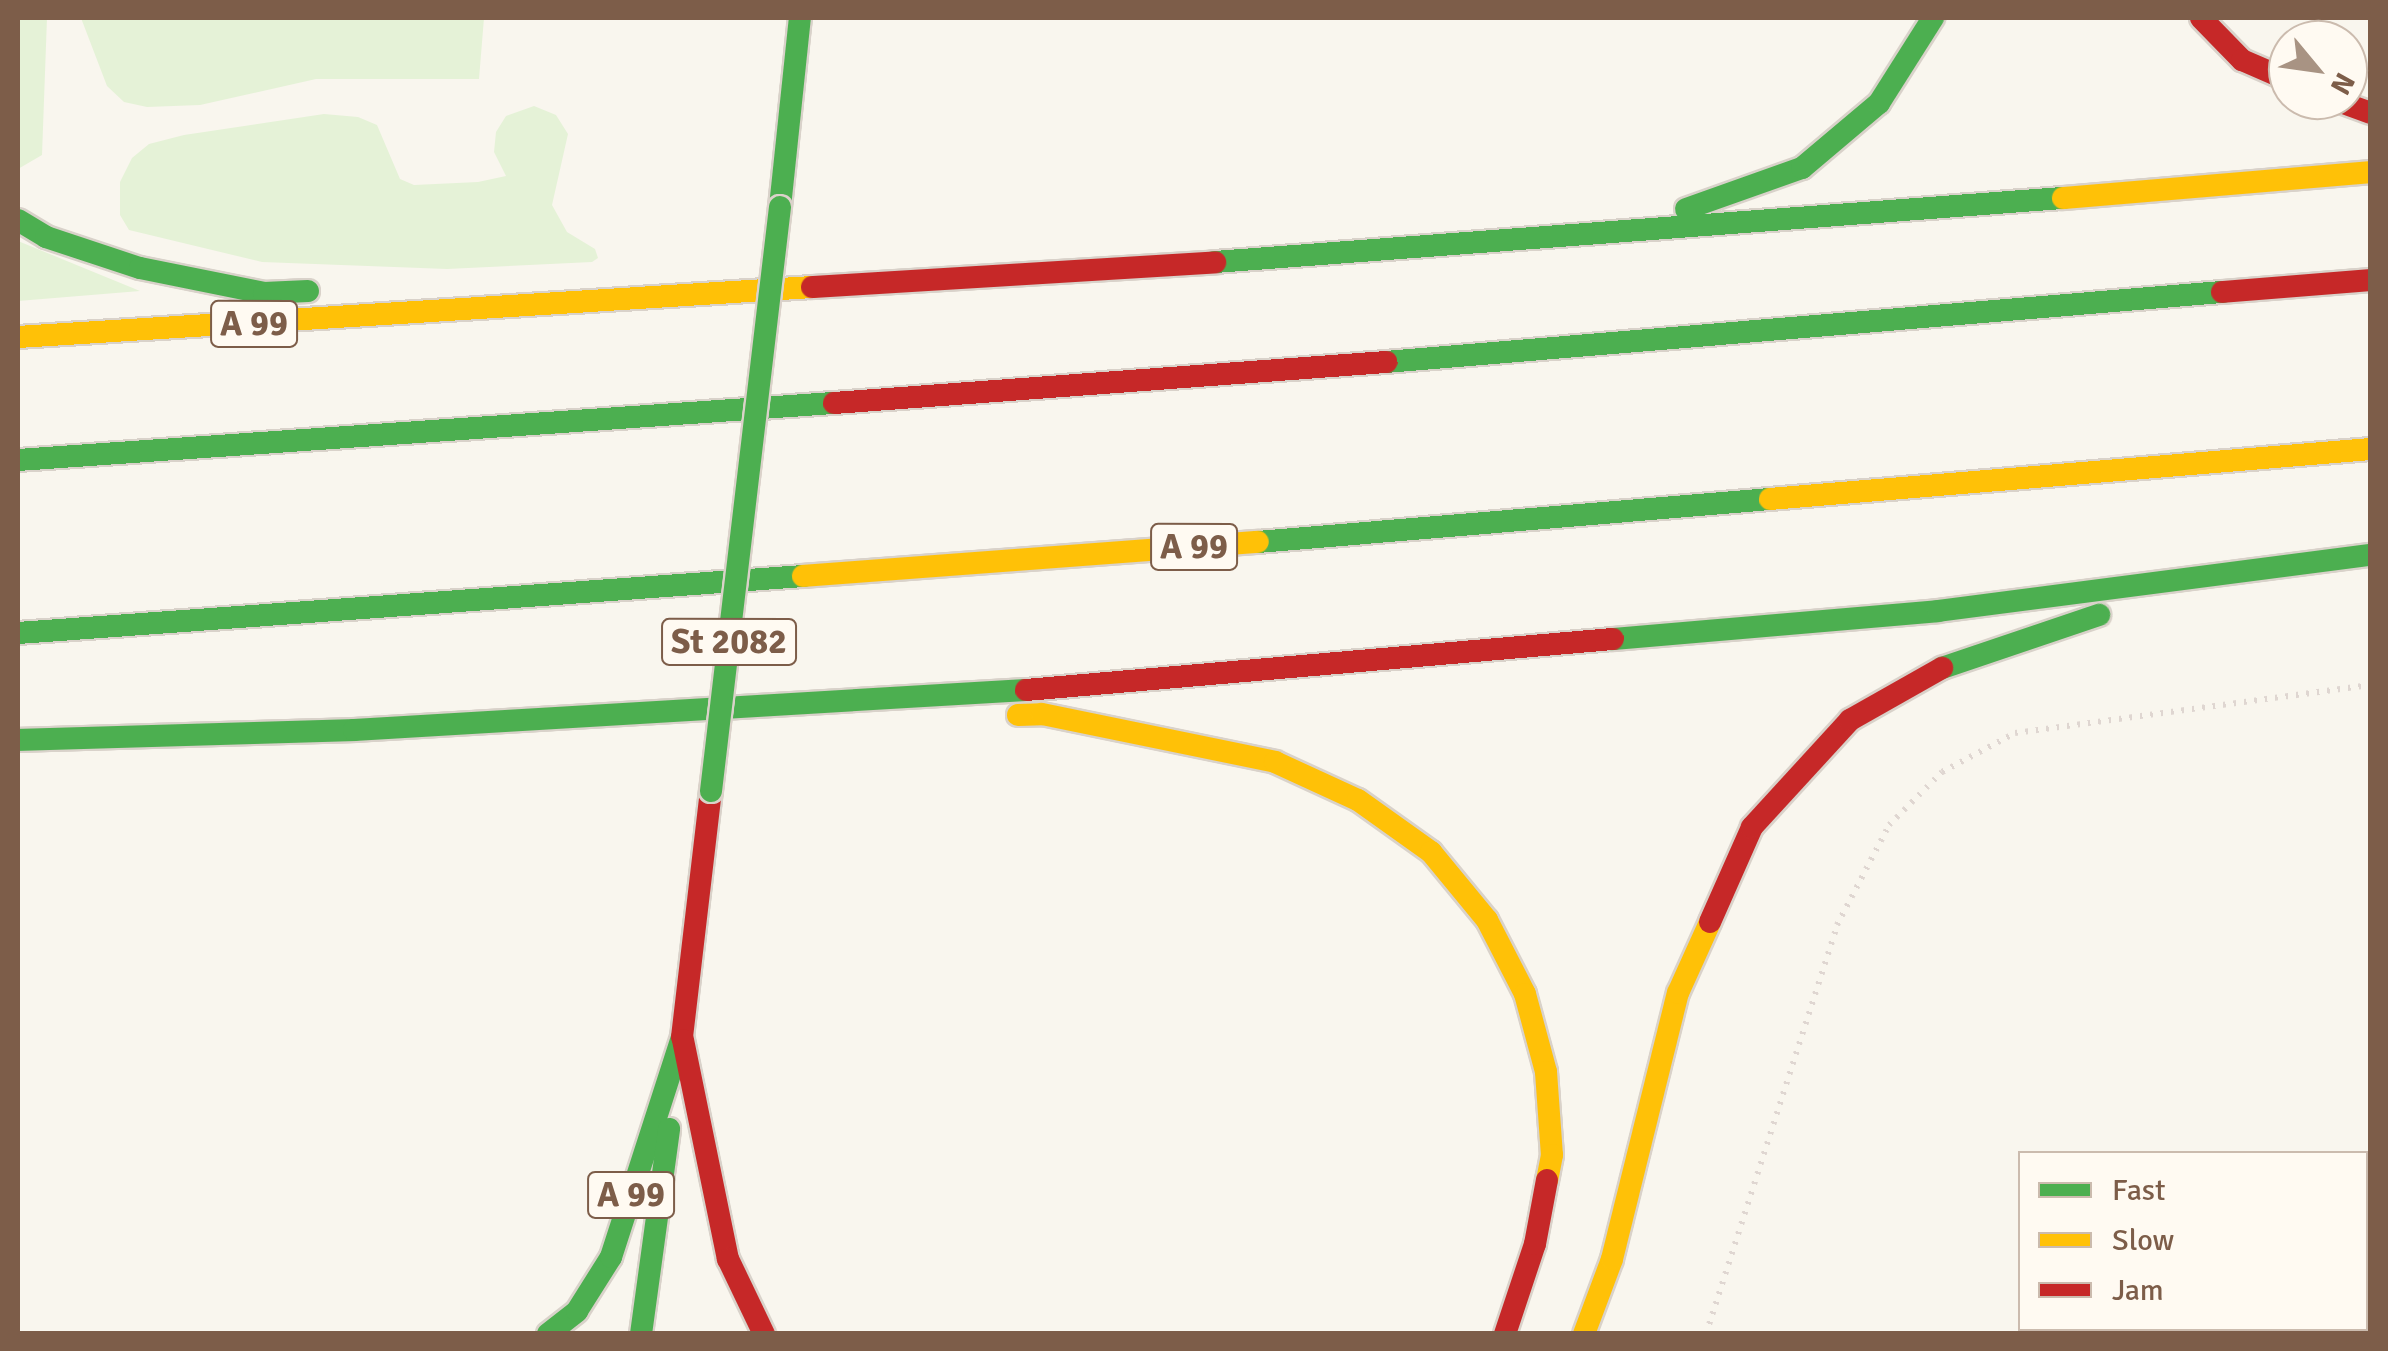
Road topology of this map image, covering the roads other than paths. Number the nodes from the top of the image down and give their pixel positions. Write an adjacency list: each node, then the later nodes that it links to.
1 (800, 18): 20 (main road, St 2082, bridge)
2 (1933, 18): 7 (main road)
3 (2200, 18): 4 (main road)
4 (2268, 71)
5 (2370, 172): 7 (main road)
6 (18, 220): 10 (main road)
7 (1592, 238): 11 (main road)
8 (2370, 280): 14 (main road)
9 (379, 288): 11 (main road)
10 (341, 290)
11 (490, 311): 12 (main road, A 99)
12 (18, 338)
13 (2370, 449): 17 (main road, A 99)
14 (18, 460)
15 (2370, 555): 18 (main road)
16 (2370, 574): 25 (main road)
17 (18, 633)
18 (828, 705): 19 (main road); 24 (main road)
19 (18, 740)
20 (682, 1037): 21 (main road, A 99); 22 (main road, St 2082); 23 (main road)
21 (548, 1334)
22 (642, 1334)
23 (764, 1334)
24 (1505, 1334)
25 (1584, 1334)

